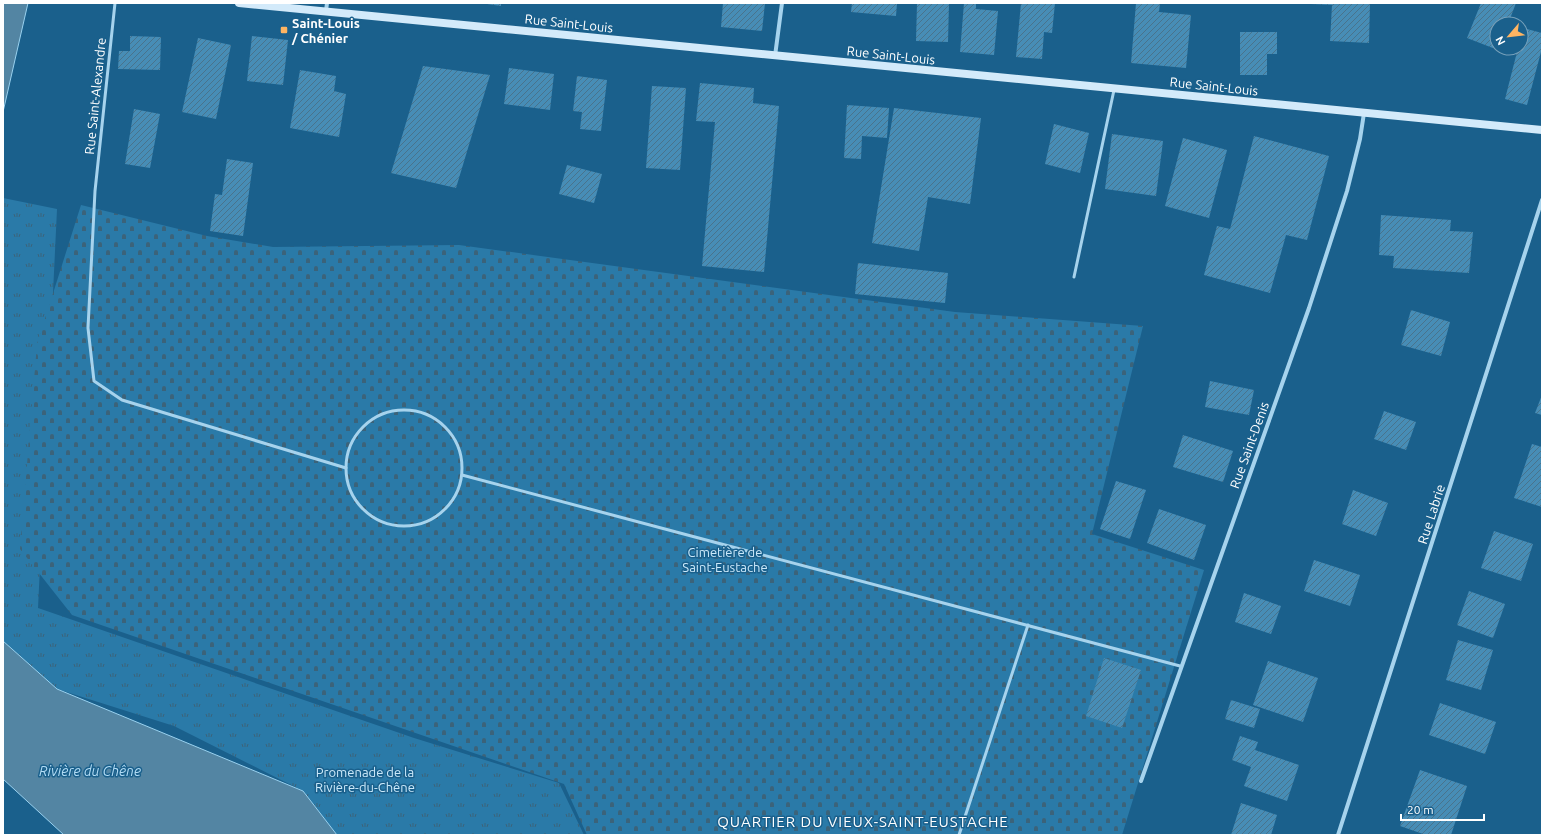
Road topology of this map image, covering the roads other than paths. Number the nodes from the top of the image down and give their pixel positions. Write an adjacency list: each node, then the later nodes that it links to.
1 (115, 3): 11 (lane, Rue Saint-Alexandre)
2 (239, 3): 4 (main road, Rue Saint-Louis)
3 (782, 3): 5 (street)
4 (327, 7): 5 (main road, Rue Saint-Louis)
5 (775, 56): 6 (main road, Rue Saint-Louis)
6 (1114, 88): 7 (main road, Rue Saint-Louis); 10 (lane)
7 (1364, 112): 8 (main road, Rue Saint-Louis); 14 (street, Rue Saint-Denis)
8 (1542, 130)
9 (1542, 200): 17 (street, Rue Labrie)
10 (1074, 277)
11 (346, 468): 12 (lane); 12 (lane)
12 (462, 475): 13 (lane)
13 (1028, 625): 14 (lane); 16 (lane)
14 (1180, 666): 15 (street, Rue Saint-Denis)
15 (1141, 781)
16 (959, 835)
17 (1338, 835)

